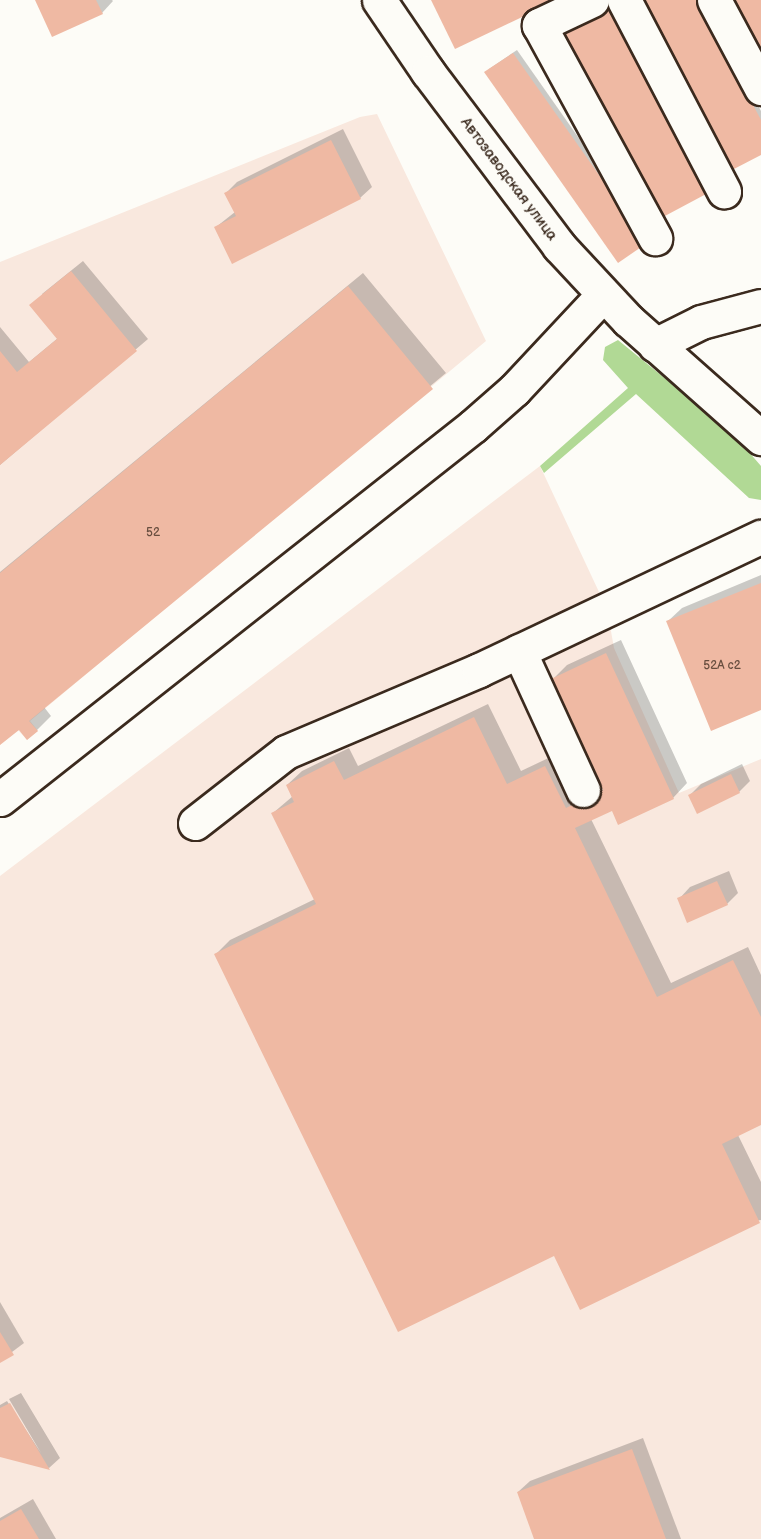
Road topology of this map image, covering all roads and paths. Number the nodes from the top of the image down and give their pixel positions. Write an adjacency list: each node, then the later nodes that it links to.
1 (379, 0): 8 (street, Автозаводская улица)
2 (592, 0): 7 (street)
3 (624, 0): 6 (street)
4 (714, 0): 5 (street)
5 (761, 88)
6 (724, 191)
7 (655, 238)
8 (603, 295): 10 (street, Автозаводская улица); 15 (street)
9 (761, 306): 10 (street)
10 (655, 345): 11 (street, Автозаводская улица)
11 (761, 438)
12 (761, 537): 13 (street)
13 (519, 651): 14 (street); 16 (street)
14 (583, 790)
15 (0, 799)
16 (195, 823)

